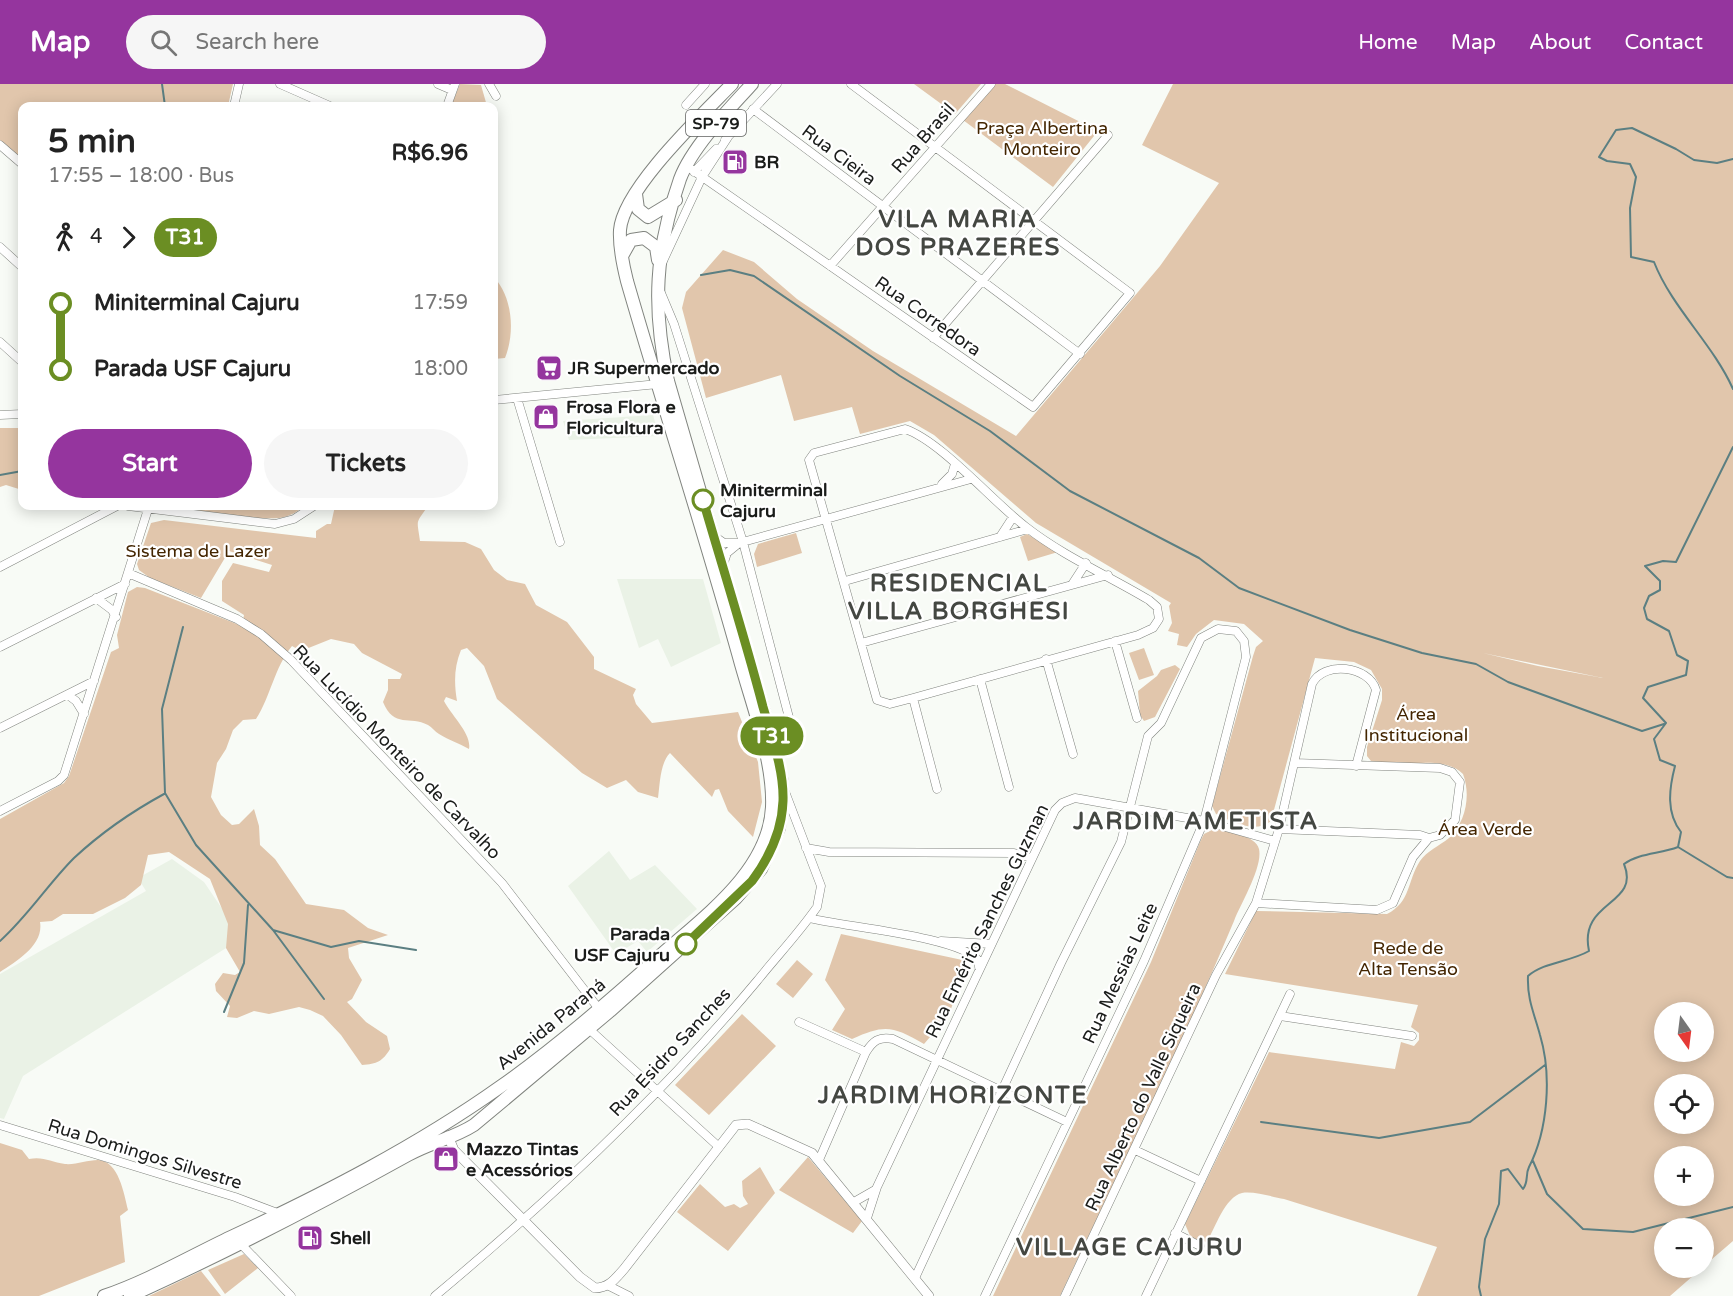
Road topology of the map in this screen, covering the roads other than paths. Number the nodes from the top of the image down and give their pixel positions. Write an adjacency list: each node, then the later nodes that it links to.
1 (239, 84): 13 (street)
2 (280, 84): 14 (street)
3 (438, 84): 11 (street)
4 (489, 84): 12 (street)
5 (705, 84): 16 (street)
6 (732, 84): 25 (main road, Avenida Paraná / SP-79)
7 (752, 84): 23 (main road, Avenida Paraná / SP-79)
8 (777, 84): 17 (street, Avenida Paraná)
9 (851, 84): 21 (street)
10 (991, 84): 21 (street, Rua Brasil)
11 (454, 87): 15 (street)
12 (496, 96)
13 (235, 102)
14 (321, 102)
15 (448, 102)
16 (686, 105)
17 (753, 110): 19 (street, Avenida Paraná); 27 (street, Rua Cieira)
18 (1108, 135): 28 (street)
19 (728, 137): 23 (street, Avenida Paraná); 24 (street, Avenida Paraná)
20 (0, 145): 22 (street)
21 (935, 147): 27 (street, Rua Brasil); 28 (street)
22 (18, 161)
23 (691, 169): 24 (street, Rua Corredora); 26 (main road, Avenida Paraná)
24 (702, 177): 32 (street, Avenida Paraná); 33 (street, Rua Corredora)
25 (636, 194): 26 (main road); 30 (main road, Avenida Paraná)
26 (676, 200): 32 (main road, Avenida Paraná)
27 (883, 207): 33 (street, Rua Brasil); 34 (street, Rua Cieira)
28 (1034, 221): 34 (street); 38 (street)
29 (0, 247): 31 (street)
30 (621, 257): 32 (main road); 40 (main road, Avenida Paraná)
31 (18, 263)
32 (659, 267): 35 (main road, Avenida Paraná)
33 (830, 267): 36 (street, Rua Corredora)
34 (982, 280): 36 (street); 38 (street, Rua Cieira)
35 (658, 286): 55 (main road, Avenida Paraná); 58 (street)
36 (933, 338): 38 (street, Rua Corredora)
37 (0, 342): 39 (street)
38 (1080, 354)
39 (18, 358)
40 (658, 384): 41 (street); 103 (main road, Avenida Paraná)
41 (517, 398): 42 (street); 57 (street)
42 (498, 400)
43 (18, 414): 44 (street)
44 (0, 415)
45 (955, 464): 46 (street); 47 (street); 53 (street)
46 (971, 479): 47 (street); 52 (street)
47 (939, 487): 53 (street)
48 (109, 510): 61 (street)
49 (147, 510): 62 (street)
50 (170, 510): 51 (street)
51 (308, 510)
52 (1013, 517): 54 (street); 56 (street)
53 (824, 518): 58 (street); 64 (street)
54 (1028, 529): 56 (street); 59 (street)
55 (714, 536): 58 (street); 60 (main road, Avenida Paraná)
56 (999, 538): 64 (street)
57 (560, 542)
58 (741, 543): 60 (street); 80 (street)
59 (1086, 563): 63 (street); 66 (street)
60 (723, 566): 84 (main road, Avenida Paraná)
61 (0, 567)
62 (128, 573): 65 (street); 103 (street, Rua Lucídio Monteiro de Carvalho)
63 (1108, 575): 66 (street); 69 (street)
64 (844, 581): 70 (street)
65 (125, 584): 67 (street); 68 (street)
66 (1069, 586): 70 (street)
67 (96, 598): 68 (street); 71 (street)
68 (116, 617): 74 (street)
69 (1115, 641): 72 (street); 78 (street)
70 (861, 643): 76 (street)
71 (0, 647)
72 (1046, 660): 73 (street); 81 (street)
73 (981, 679): 76 (street); 85 (street)
74 (94, 681): 75 (street); 77 (street)
75 (68, 694): 77 (street); 79 (street)
76 (913, 698): 86 (street)
77 (84, 714): 88 (street)
78 (1137, 718)
79 (0, 728)
80 (797, 748)
81 (1072, 754)
82 (1295, 763): 83 (street); 83 (street, Rua Alberto do Valle Siqueira); 90 (street, Rua Alberto do Valle Siqueira)
83 (1356, 766): 91 (street)
84 (782, 782): 93 (street, Rua Esidro Sanches); 106 (main road, Avenida Paraná)
85 (1009, 787)
86 (937, 789)
87 (1128, 809): 89 (street, Rua Emérito Sanches Guzman); 89 (street, Rua Messias Leite); 95 (street, Rua Emérito Sanches Guzman); 111 (street)
88 (0, 811)
89 (1204, 821): 92 (street, Rua Emérito Sanches Guzman); 113 (street, Rua Messias Leite)
90 (1279, 829): 91 (street); 92 (street, Rua Alberto do Valle Siqueira)
91 (1429, 838): 97 (street)
92 (1275, 841): 97 (street, Rua Alberto do Valle Siqueira)
93 (806, 848): 94 (street); 96 (street, Rua Esidro Sanches)
94 (829, 852): 95 (street); 96 (street)
95 (1031, 858): 100 (street, Rua Emérito Sanches Guzman)
96 (814, 869): 98 (street, Rua Esidro Sanches)
97 (1256, 903): 118 (street, Rua Alberto do Valle Siqueira)
98 (809, 918): 99 (street); 112 (street, Rua Esidro Sanches)
99 (932, 941): 100 (street); 101 (street)
100 (991, 944): 101 (street, Rua Emérito Sanches Guzman)
101 (979, 967): 109 (street, Rua Emérito Sanches Guzman)
102 (1290, 994): 104 (street)
103 (599, 1009): 110 (main road, Avenida Paraná)
104 (1280, 1016): 107 (street); 121 (street)
105 (799, 1022): 108 (street)
106 (589, 1029): 112 (street); 115 (main road, Avenida Paraná)
107 (1412, 1036)
108 (866, 1052): 109 (street); 116 (street)
109 (936, 1060): 111 (street); 122 (street, Rua Emérito Sanches Guzman)
110 (501, 1087): 115 (main road); 124 (main road, Avenida Paraná)
111 (1002, 1091): 113 (street); 130 (street)
112 (657, 1093): 117 (street); 126 (street, Rua Esidro Sanches)
113 (1068, 1122): 138 (street, Rua Messias Leite)
114 (0, 1125): 124 (street, Rua Domingos Silvestre)
115 (448, 1136): 126 (street); 128 (main road, Avenida Paraná)
116 (825, 1142): 119 (street); 120 (street)
117 (719, 1147): 119 (street); 131 (street)
118 (1135, 1150): 121 (street); 139 (street, Rua Alberto do Valle Siqueira)
119 (812, 1153): 120 (street)
120 (819, 1160): 123 (street)
121 (1201, 1181): 127 (street)
122 (877, 1187): 123 (street); 125 (street, Rua Emérito Sanches Guzman)
123 (854, 1202): 125 (street)
124 (281, 1215): 128 (main road, Avenida Paraná)
125 (867, 1218): 130 (street)
126 (524, 1220): 131 (street); 135 (street, Rua Esidro Sanches)
127 (1175, 1233): 129 (street); 140 (street)
128 (238, 1240): 132 (main road, Avenida Paraná); 133 (main road, Avenida Paraná); 134 (street)
129 (1200, 1246)
130 (915, 1278): 137 (street)
131 (609, 1286): 136 (street)
132 (104, 1296)
133 (130, 1296)
134 (291, 1296)
135 (435, 1296)
136 (629, 1296)
137 (929, 1296)
138 (985, 1296)
139 (1065, 1296)
140 (1146, 1296)

